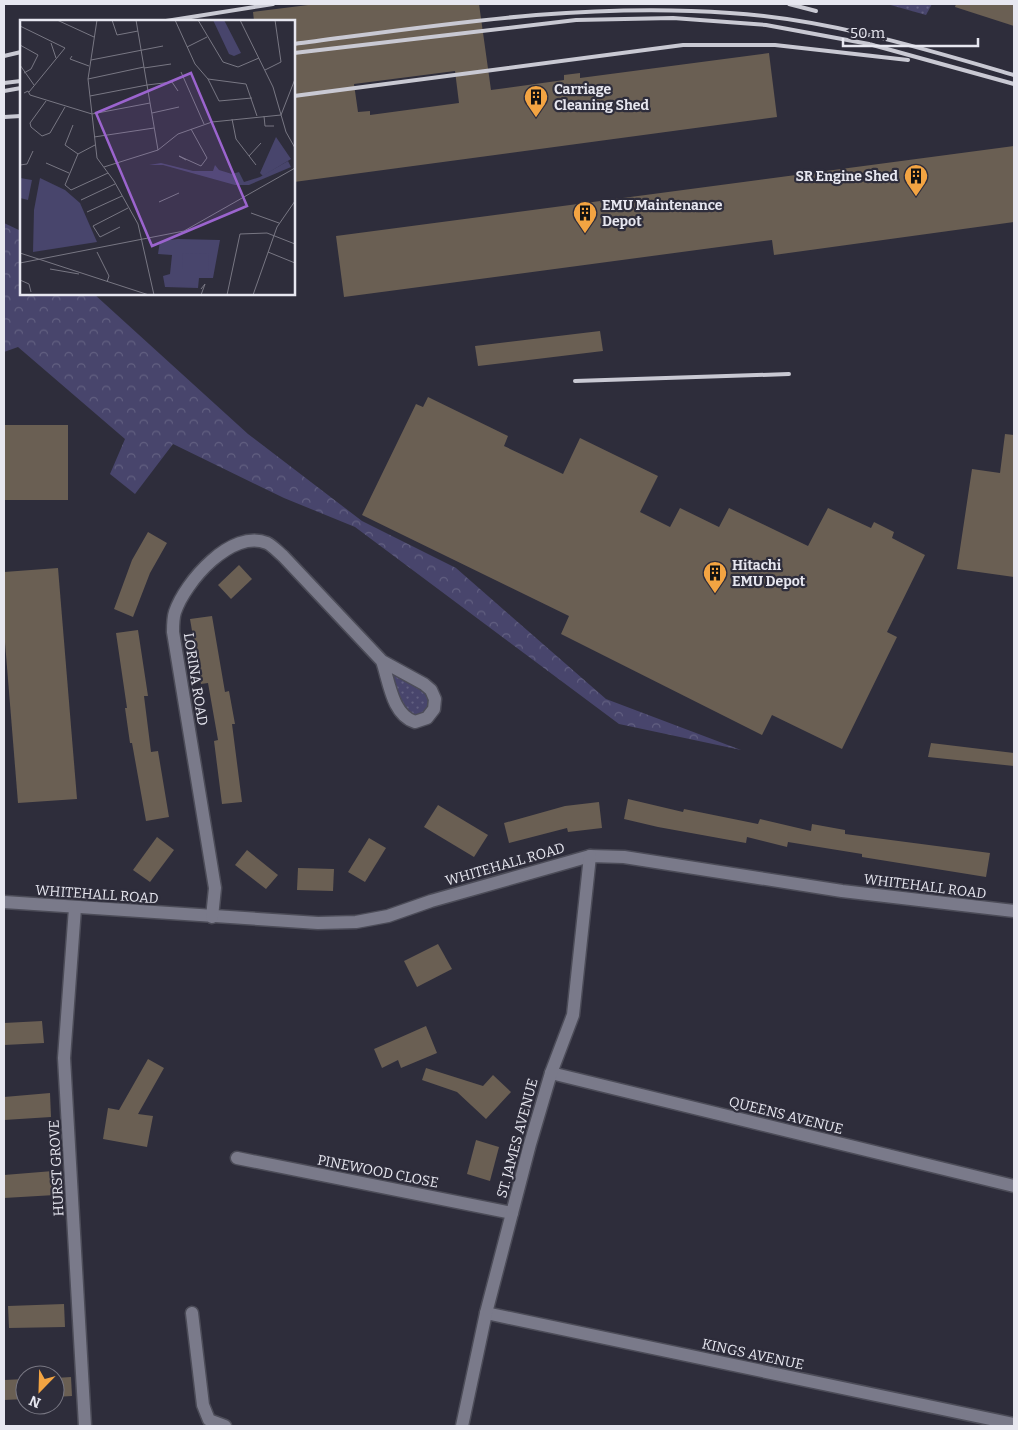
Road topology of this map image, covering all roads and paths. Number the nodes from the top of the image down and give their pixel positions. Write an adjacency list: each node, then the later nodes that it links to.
1 (382, 661): 1 (street, LORINA ROAD); 6 (street, LORINA ROAD)
2 (590, 856): 5 (street, WHITEHALL ROAD); 6 (street, WHITEHALL ROAD); 7 (street, ST. JAMES AVENUE)
3 (4, 902): 4 (street, WHITEHALL ROAD)
4 (75, 908): 6 (street, WHITEHALL ROAD); 14 (street, HURST GROVE)
5 (1014, 911)
6 (212, 917)
7 (551, 1073): 9 (street, QUEENS AVENUE); 10 (street, ST. JAMES AVENUE)
8 (237, 1158): 10 (street, PINEWOOD CLOSE)
9 (1014, 1186)
10 (512, 1213): 12 (street, ST. JAMES AVENUE)
11 (192, 1313): 15 (street)
12 (486, 1313): 13 (street, KINGS AVENUE); 16 (street, ST. JAMES AVENUE)
13 (1014, 1424)
14 (85, 1426)
15 (225, 1426)
16 (462, 1426)

